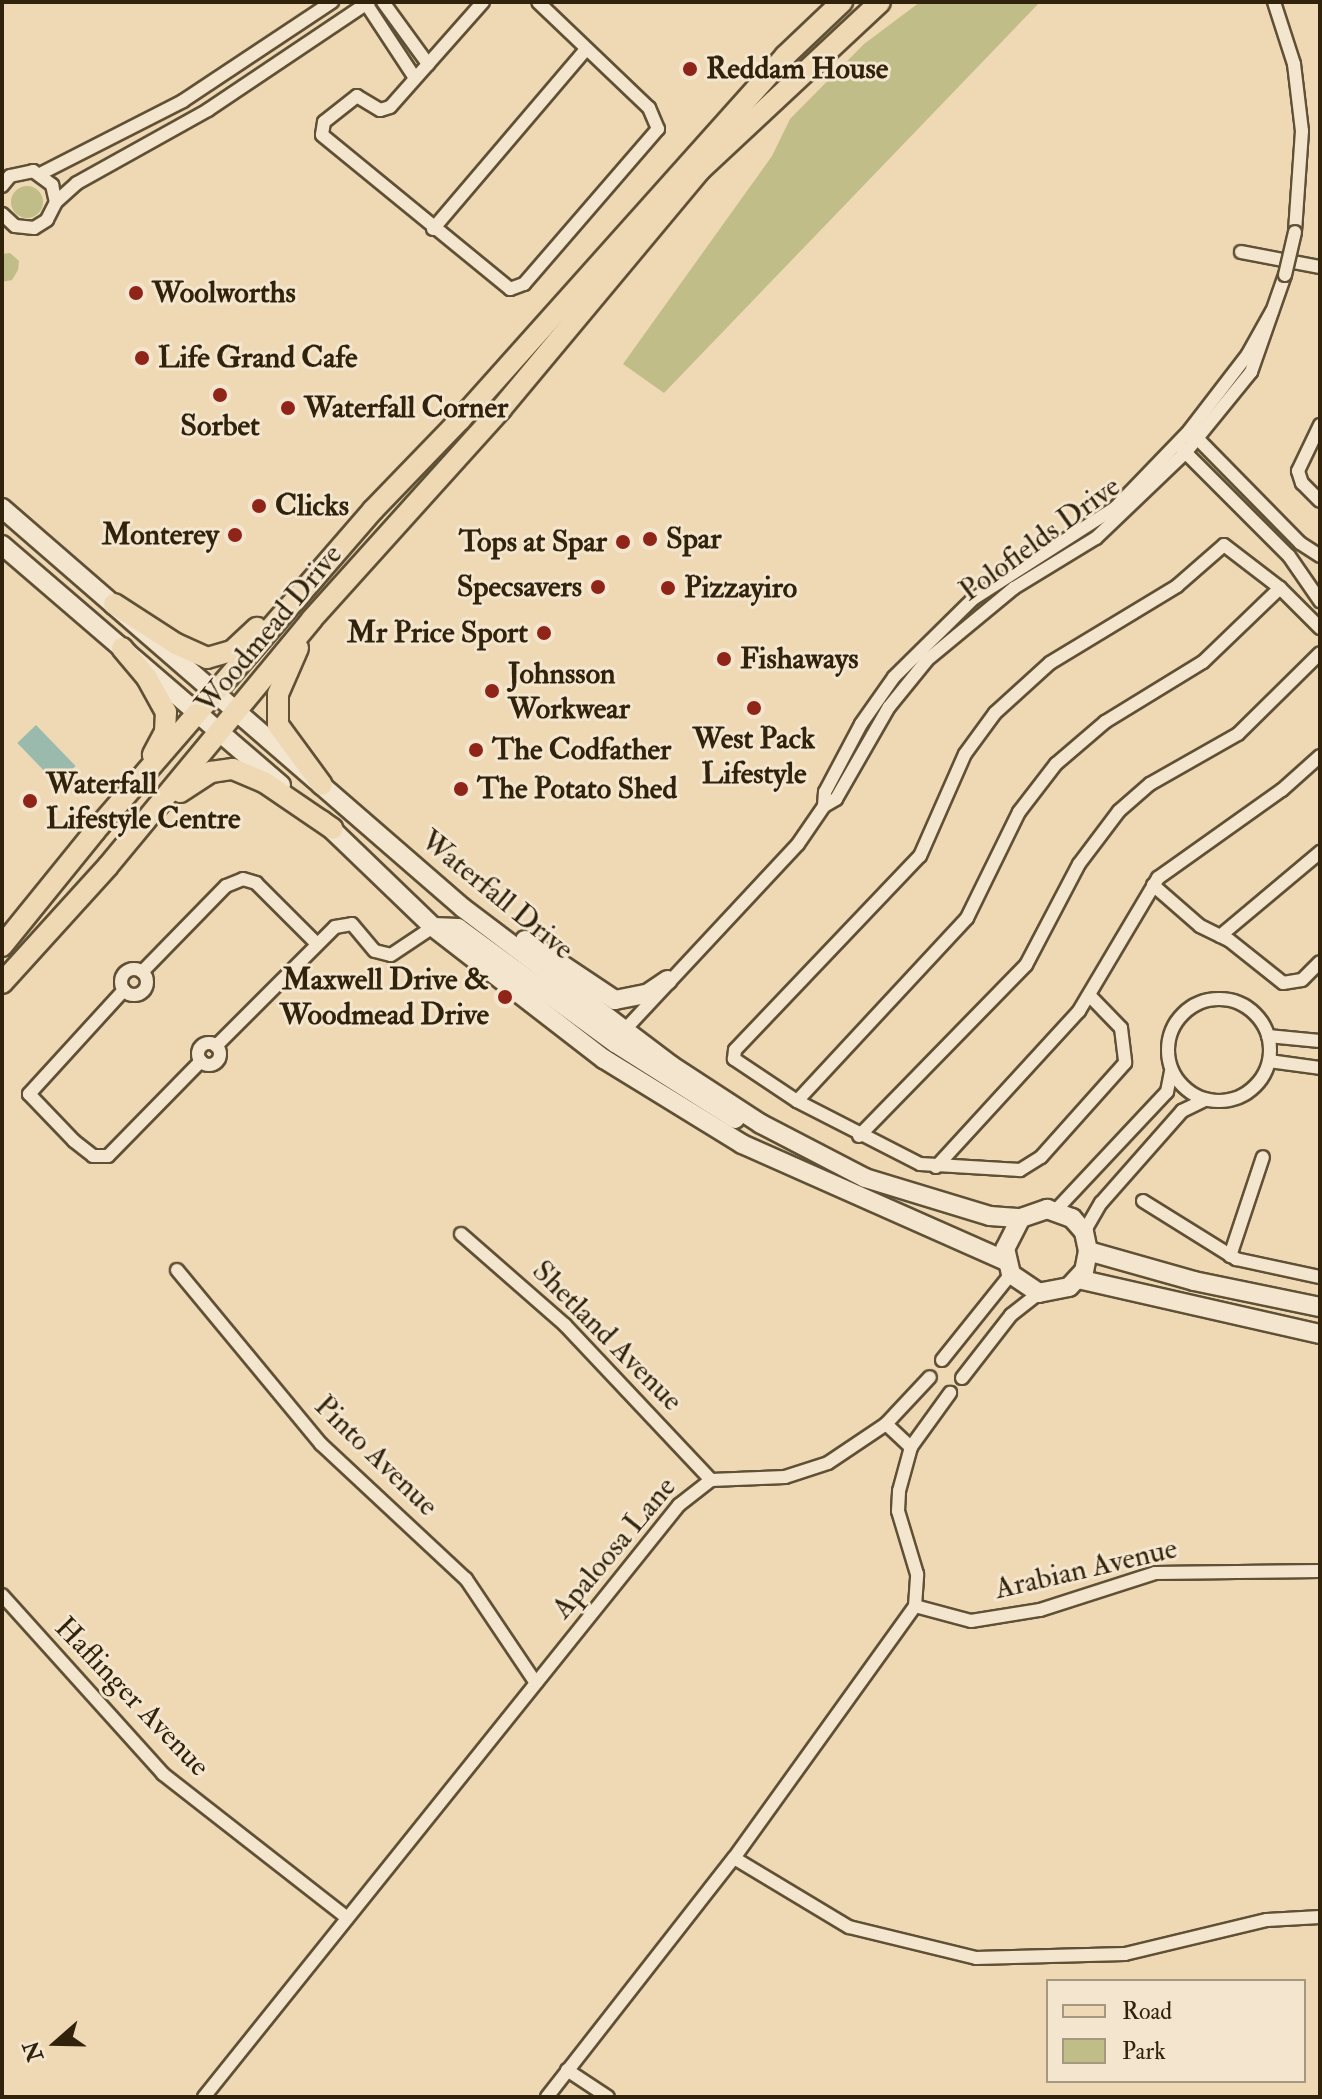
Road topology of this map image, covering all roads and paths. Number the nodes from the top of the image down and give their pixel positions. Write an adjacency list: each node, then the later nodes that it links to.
1 (332, 2): 12 (street)
2 (383, 2): 10 (street)
3 (483, 2): 10 (street)
4 (538, 2): 9 (street)
5 (842, 2): 31 (main road, Woodmead Drive)
6 (880, 2): 33 (main road, Woodmead Drive)
7 (1274, 2): 21 (street, Polofields Drive, bridge)
8 (366, 3): 11 (street); 14 (street)
9 (586, 49): 17 (street); 17 (street)
10 (428, 64): 11 (street)
11 (415, 78): 17 (street)
12 (40, 174): 13 (street); 14 (street)
13 (2, 186)
14 (56, 202): 16 (street)
15 (2, 214): 16 (street)
16 (9, 227)
17 (433, 229)
18 (1241, 252): 19 (street)
19 (1320, 267)
20 (1320, 425): 23 (street)
21 (1194, 435): 22 (street, Polofields Drive); 25 (street)
22 (1182, 448): 27 (street); 54 (street, Polofields Drive)
23 (1320, 501)
24 (2, 508): 32 (main road, Waterfall Drive)
25 (1300, 543): 27 (street); 28 (street)
26 (2, 545): 35 (main road, Waterfall Drive)
27 (1289, 556): 30 (street)
28 (1320, 556)
29 (1280, 588): 34 (street); 64 (street); 64 (street)
30 (1320, 600)
31 (293, 601): 32 (main road); 37 (main road, Woodmead Drive)
32 (114, 604): 37 (main road, Waterfall Drive)
33 (312, 619): 38 (main road, Woodmead Drive); 42 (main road)
34 (1320, 628)
35 (122, 648): 39 (main road, Waterfall Drive); 44 (main road)
36 (1320, 653): 65 (street)
37 (216, 696): 38 (main road, Waterfall Drive); 39 (main road, Woodmead Drive)
38 (236, 713): 40 (main road, Woodmead Drive); 42 (main road, Waterfall Drive)
39 (199, 715): 40 (main road, Waterfall Drive); 44 (main road, Woodmead Drive)
40 (221, 733): 43 (main road, Waterfall Drive); 46 (main road, Woodmead Drive)
41 (1320, 756): 47 (street)
42 (322, 785): 48 (main road, Waterfall Drive)
43 (333, 829): 46 (main road); 49 (main road, Waterfall Drive)
44 (95, 831): 52 (main road, Woodmead Drive)
45 (1320, 852): 50 (street)
46 (108, 866): 55 (main road, Woodmead Drive)
47 (1153, 885): 50 (street); 56 (street)
48 (463, 908): 54 (main road); 59 (main road, Waterfall Drive)
49 (433, 927): 51 (street); 59 (main road, Waterfall Drive)
50 (1220, 936): 53 (street)
51 (316, 943): 51 (street)
52 (2, 946)
53 (1320, 962)
54 (668, 980): 59 (street, Polofields Drive)
55 (2, 983)
56 (1089, 995): 67 (street); 67 (street)
57 (1268, 1036): 58 (street); 60 (street); 62 (street)
58 (1320, 1041)
59 (613, 1045): 70 (main road, Waterfall Drive); 75 (main road, Waterfall Drive)
60 (1269, 1061): 61 (street); 63 (street)
61 (1320, 1068)
62 (1171, 1071): 63 (street); 69 (street)
63 (1205, 1100): 71 (street)
64 (797, 1101): 65 (street)
65 (859, 1136): 67 (street)
66 (1263, 1157): 74 (street)
67 (936, 1167)
68 (1143, 1201): 74 (street)
69 (1056, 1210): 70 (main road); 71 (main road)
70 (1021, 1218): 75 (main road)
71 (1084, 1232): 73 (main road)
72 (461, 1234): 90 (street, Shetland Avenue)
73 (1088, 1251): 78 (main road); 80 (main road)
74 (1230, 1256): 77 (street)
75 (1008, 1267): 79 (main road); 82 (street)
76 (177, 1270): 94 (street, Pinto Avenue)
77 (1320, 1277)
78 (1078, 1279): 79 (main road); 81 (main road)
79 (1039, 1293): 83 (street)
80 (1320, 1307)
81 (1320, 1334)
82 (960, 1338): 83 (street); 84 (street)
83 (979, 1354): 86 (street)
84 (942, 1360)
85 (930, 1377): 88 (street, Apaloosa Lane)
86 (962, 1378)
87 (950, 1393): 89 (street)
88 (886, 1424): 89 (street); 90 (street, Apaloosa Lane)
89 (911, 1447): 93 (street)
90 (711, 1480): 94 (street, Apaloosa Lane)
91 (1320, 1571): 93 (street, Arabian Avenue)
92 (2, 1595): 96 (street, Haflinger Avenue)
93 (915, 1606): 95 (street)
94 (536, 1683): 96 (street, Apaloosa Lane)
95 (734, 1858): 97 (street); 98 (street)
96 (346, 1917): 99 (street, Apaloosa Lane)
97 (1320, 1917)
98 (567, 2070): 100 (street); 101 (street)
99 (204, 2097)
100 (547, 2097)
101 (608, 2097)

